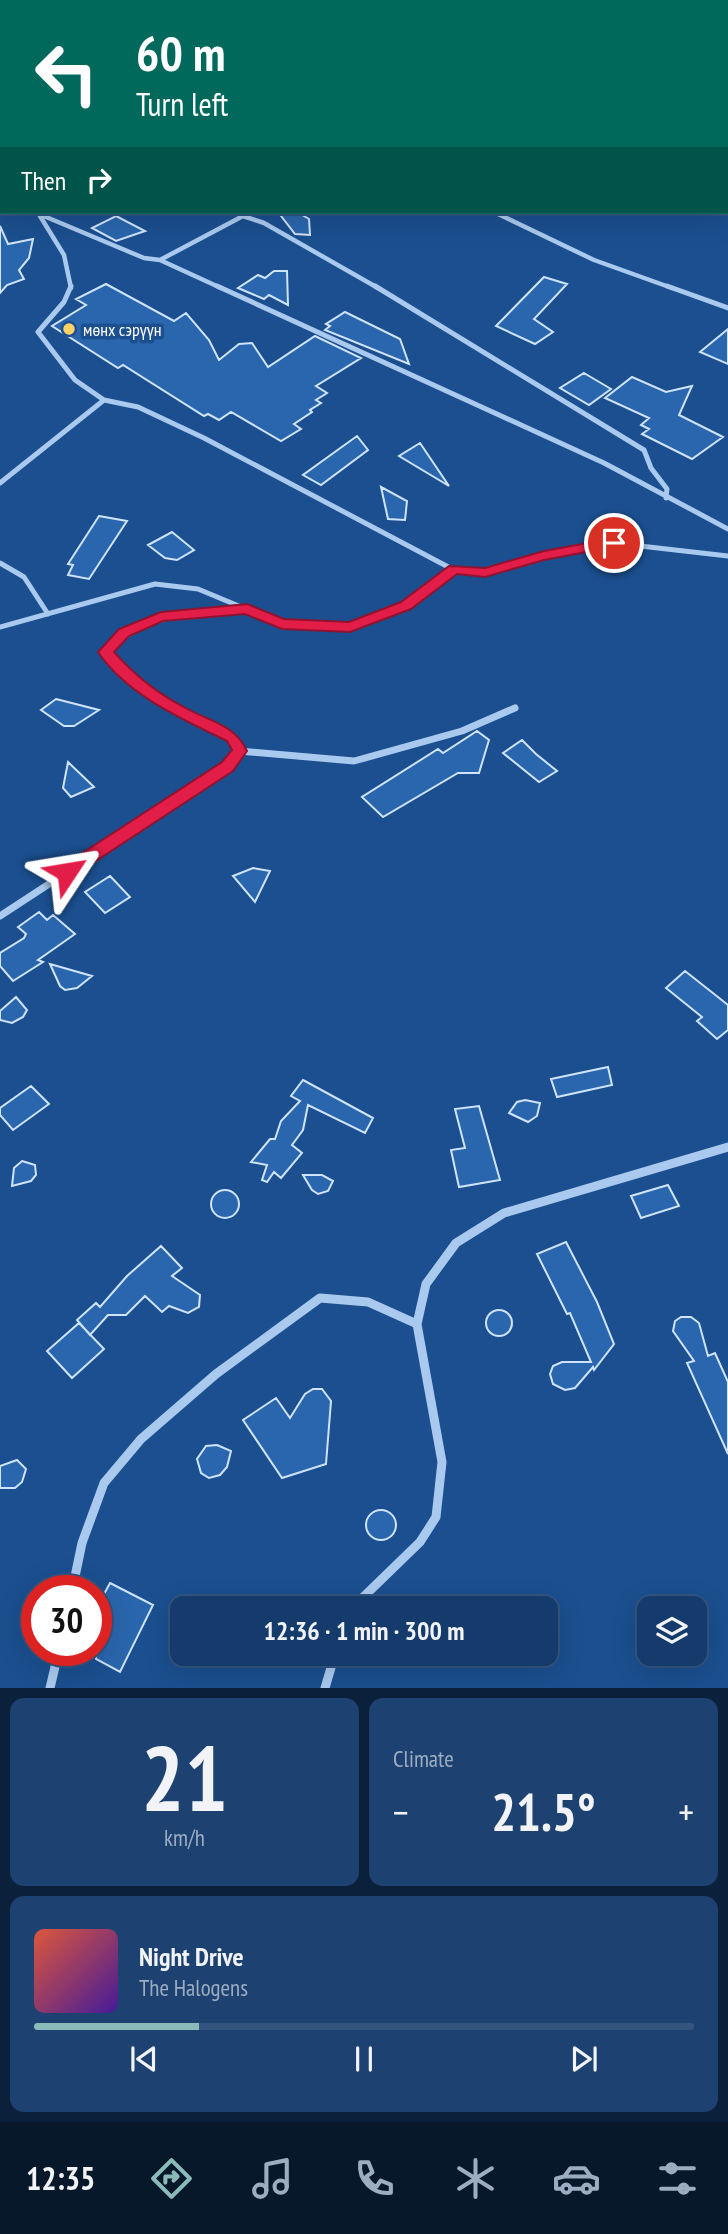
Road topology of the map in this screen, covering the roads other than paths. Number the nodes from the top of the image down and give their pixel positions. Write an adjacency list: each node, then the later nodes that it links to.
1 (39, 214): 6 (street)
2 (40, 214): 4 (street)
3 (498, 214): 5 (street)
4 (160, 260): 8 (street); 8 (street)
5 (728, 308)
6 (104, 400): 7 (street); 12 (street)
7 (0, 483)
8 (666, 498): 9 (street)
9 (728, 529)
10 (728, 556): 12 (street)
11 (0, 563): 13 (street)
12 (454, 569): 14 (street)
13 (48, 614): 14 (street); 15 (street)
14 (282, 624): 17 (street)
15 (0, 627)
16 (515, 708): 17 (street)
17 (239, 751): 18 (street)
18 (0, 916)
19 (728, 1147): 20 (street)
20 (417, 1324): 21 (street); 22 (street)
21 (75, 1575)
22 (364, 1596)
23 (55, 1666): 25 (street)
24 (331, 1666): 26 (street)
25 (50, 1688)
26 (325, 1688)

